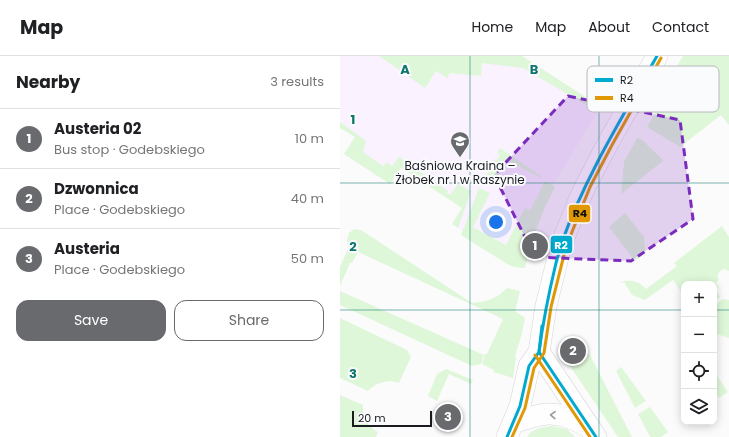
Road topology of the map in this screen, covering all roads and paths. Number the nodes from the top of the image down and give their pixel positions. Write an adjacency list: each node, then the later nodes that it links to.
1 (657, 56): 2 (street)
2 (651, 66)
3 (626, 112): 4 (street)
4 (539, 352): 5 (street); 6 (street)
5 (510, 430): 6 (street, one-way to 5)
6 (593, 432)

